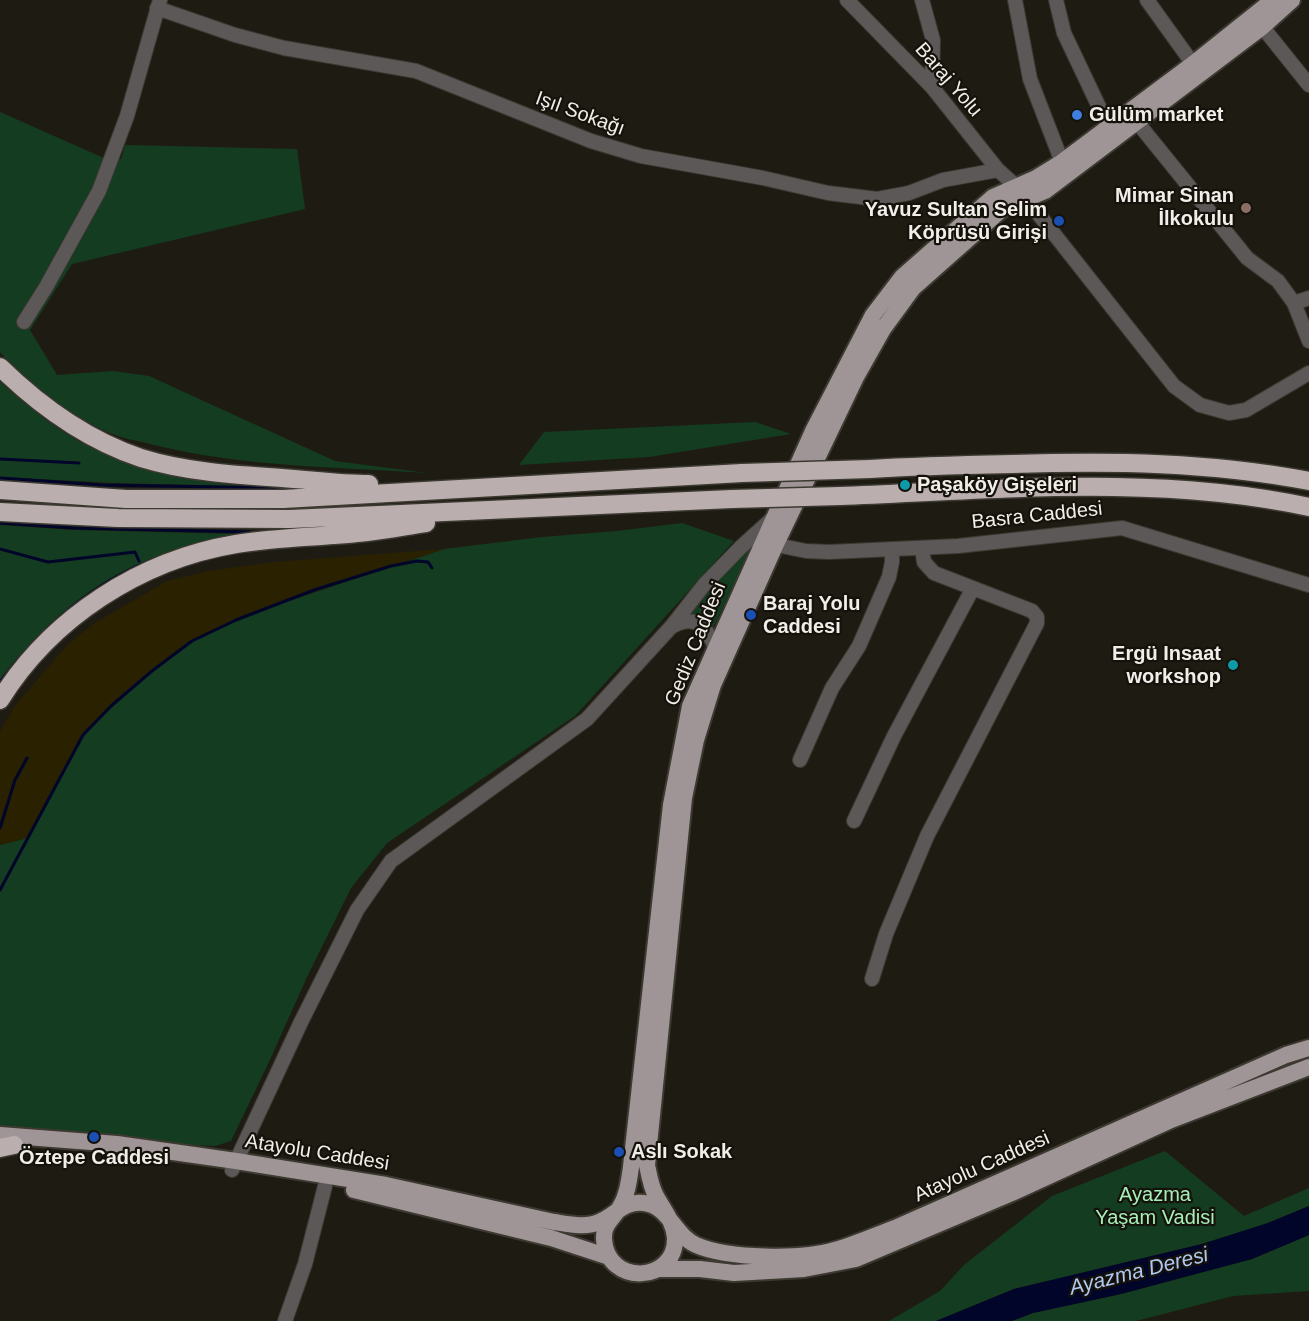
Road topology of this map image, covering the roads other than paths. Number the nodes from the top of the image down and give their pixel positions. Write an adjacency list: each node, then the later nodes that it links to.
1 (847, 0): 12 (street, Baraj Yolu)
2 (922, 0): 12 (street)
3 (1015, 0): 15 (street)
4 (1056, 0): 14 (street)
5 (1147, 0): 10 (street)
6 (1274, 0): 9 (main road)
7 (1292, 0): 9 (main road)
8 (159, 4): 16 (street, Işıl Sokağı); 20 (street)
9 (1258, 22): 10 (main road); 11 (street); 13 (main road)
10 (1193, 64): 14 (main road)
11 (1309, 85)
12 (932, 87): 16 (street, Baraj Yolu)
13 (1137, 122): 17 (main road); 19 (street)
14 (1109, 128): 15 (main road)
15 (1062, 162): 17 (main road)
16 (998, 170): 17 (street, Baraj Yolu)
17 (1021, 194): 23 (street, Baraj Yolu); 30 (main road, Gediz Caddesi); 31 (main road, Gediz Caddesi)
18 (1309, 298): 19 (street)
19 (1293, 303): 21 (street)
20 (24, 322)
21 (1309, 341)
22 (0, 367): 25 (highway)
23 (1309, 373)
24 (1309, 481): 25 (highway, bridge)
25 (548, 484): 26 (highway)
26 (0, 490)
27 (1304, 506): 28 (highway, bridge)
28 (510, 509): 29 (highway); 38 (highway)
29 (0, 512)
30 (775, 517): 31 (main road, Gediz Caddesi); 36 (street)
31 (769, 544): 33 (street, Basra Caddesi); 37 (main road, Gediz Caddesi); 48 (main road, Gediz Caddesi)
32 (921, 548): 33 (street, Basra Caddesi); 34 (street, Basra Caddesi); 35 (street)
33 (892, 549): 39 (street)
34 (1309, 585)
35 (973, 588): 40 (street); 41 (street)
36 (671, 627): 37 (street); 45 (street)
37 (716, 647): 47 (main road, Gediz Caddesi)
38 (0, 700)
39 (800, 760)
40 (854, 821)
41 (872, 979)
42 (1309, 1048): 48 (main road, Atayolu Caddesi)
43 (1309, 1067): 50 (main road, Atayolu Caddesi)
44 (4, 1143): 45 (main road, Atayolu Caddesi)
45 (234, 1166): 46 (main road, Atayolu Caddesi); 47 (main road, Atayolu Caddesi)
46 (326, 1186): 49 (main road, Atayolu Caddesi); 51 (street)
47 (619, 1208): 48 (main road, Atayolu Caddesi); 49 (main road)
48 (669, 1218): 50 (main road)
49 (609, 1257): 50 (main road, Atayolu Caddesi)
50 (658, 1269)
51 (285, 1321)

